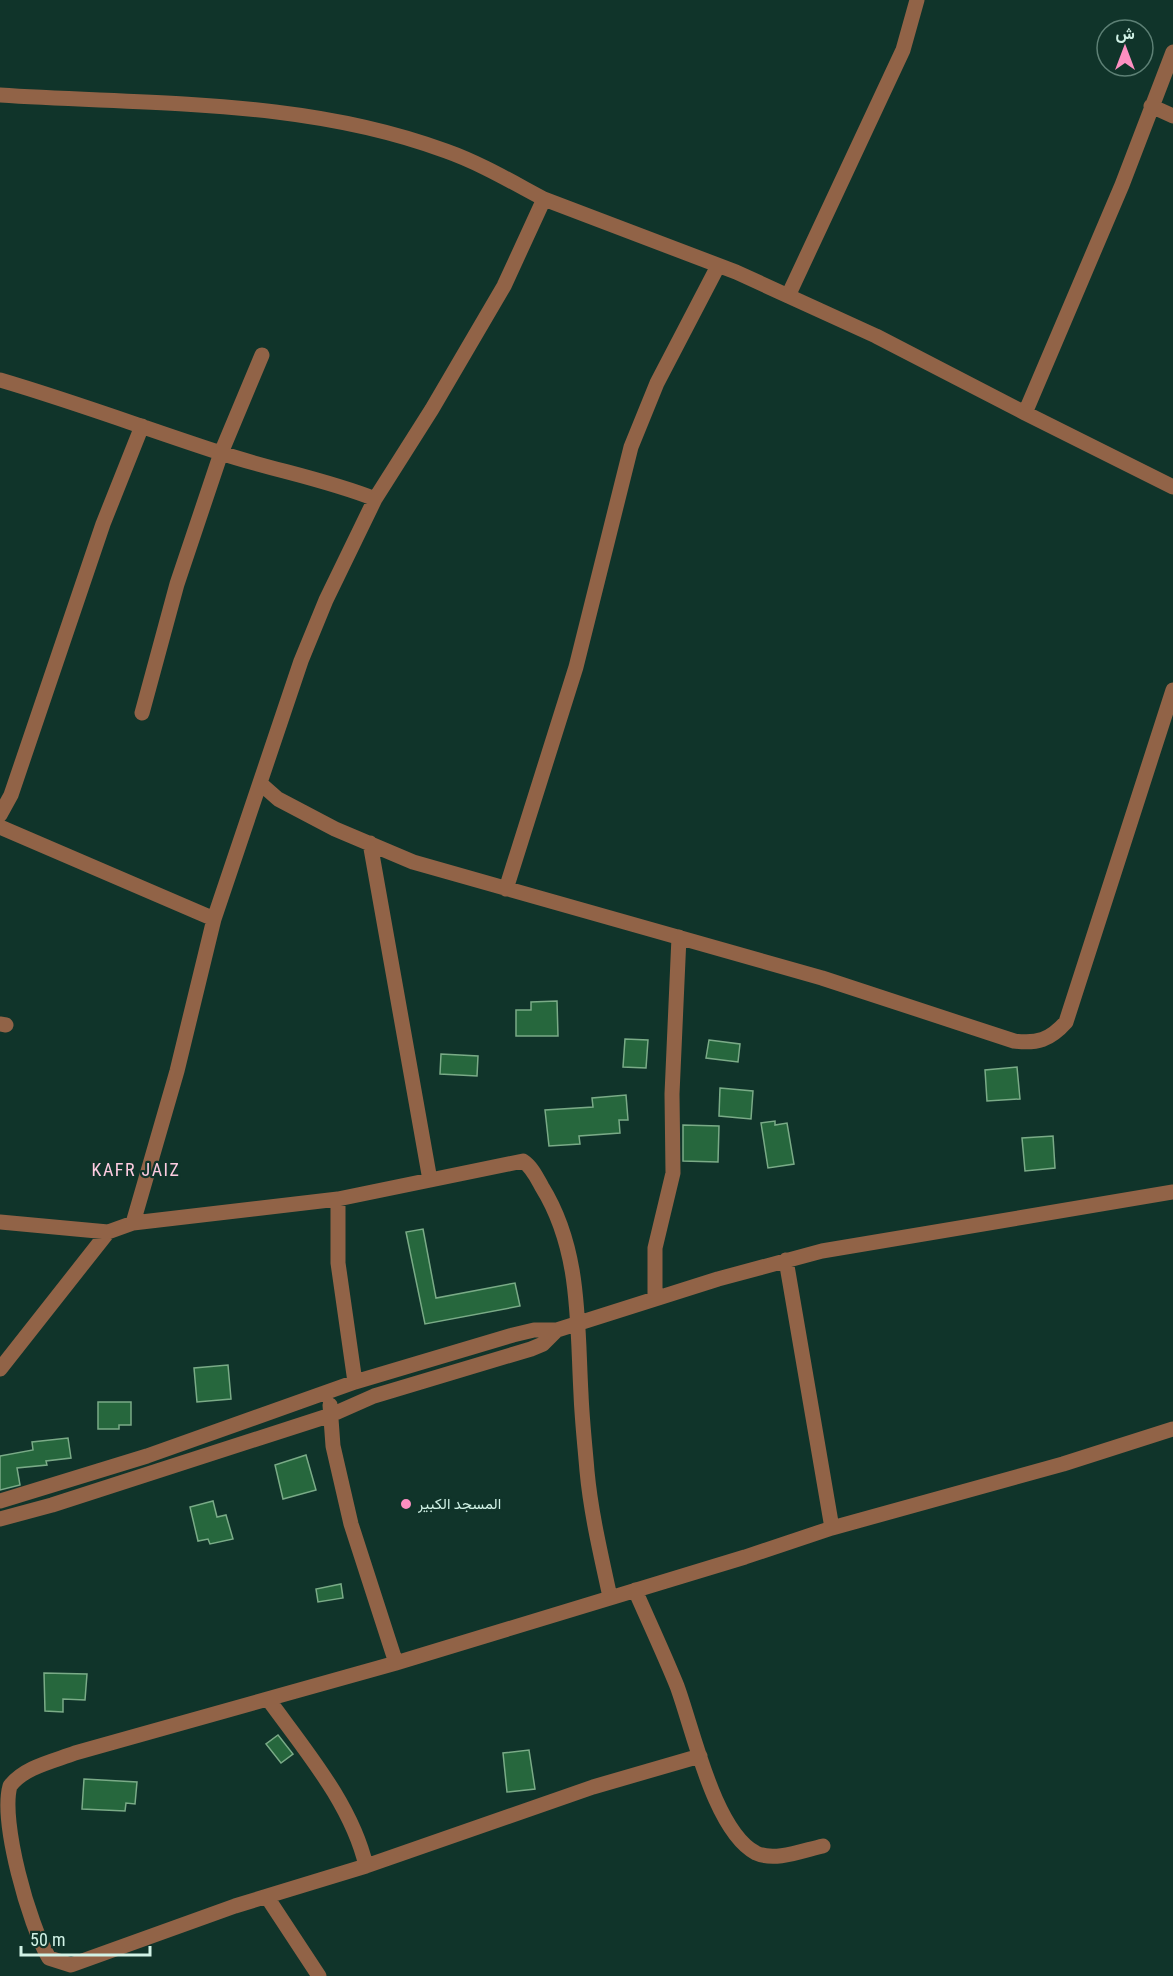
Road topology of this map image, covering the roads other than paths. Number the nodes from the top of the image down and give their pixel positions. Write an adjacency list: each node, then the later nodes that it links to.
1 (917, 0): 8 (street)
2 (1173, 52): 4 (street)
3 (0, 95): 6 (street)
4 (1151, 106): 5 (street); 11 (street)
5 (1173, 116)
6 (544, 199): 7 (street); 15 (street)
7 (718, 266): 8 (street); 22 (street)
8 (788, 296): 11 (street)
9 (262, 355): 13 (street)
10 (0, 380): 12 (street)
11 (1025, 413): 14 (street)
12 (142, 426): 13 (street); 19 (street)
13 (221, 453): 15 (street); 17 (street)
14 (1173, 487)
15 (375, 499): 18 (street)
16 (1173, 690): 24 (street)
17 (142, 713)
18 (261, 784): 21 (street); 23 (street)
19 (0, 815)
20 (0, 827): 23 (street)
21 (370, 843): 22 (street); 25 (street)
22 (506, 889): 24 (street)
23 (214, 919): 29 (street)
24 (679, 937): 32 (street)
25 (430, 1180): 27 (street); 33 (street)
26 (1173, 1192): 31 (street)
27 (338, 1199): 29 (street); 36 (street)
28 (0, 1222): 30 (street)
29 (133, 1223): 30 (street)
30 (108, 1232): 35 (street)
31 (786, 1260): 32 (street); 42 (street)
32 (655, 1299): 33 (street)
33 (579, 1323): 34 (street); 44 (street)
34 (557, 1330): 36 (street); 38 (street)
35 (0, 1369)
36 (355, 1382): 37 (street)
37 (328, 1392): 38 (street); 40 (street)
38 (331, 1415): 41 (street); 45 (street)
39 (1173, 1429): 42 (street)
40 (0, 1501)
41 (0, 1519)
42 (832, 1527): 43 (street)
43 (635, 1590): 44 (street); 47 (street)
44 (610, 1597): 45 (street)
45 (396, 1663): 46 (street)
46 (268, 1699): 48 (street); 50 (street)
47 (700, 1756): 49 (street); 50 (street)
48 (1, 1830): 51 (street)
49 (823, 1846)
50 (366, 1866): 51 (street)
51 (267, 1897): 52 (street)
52 (319, 1976)

